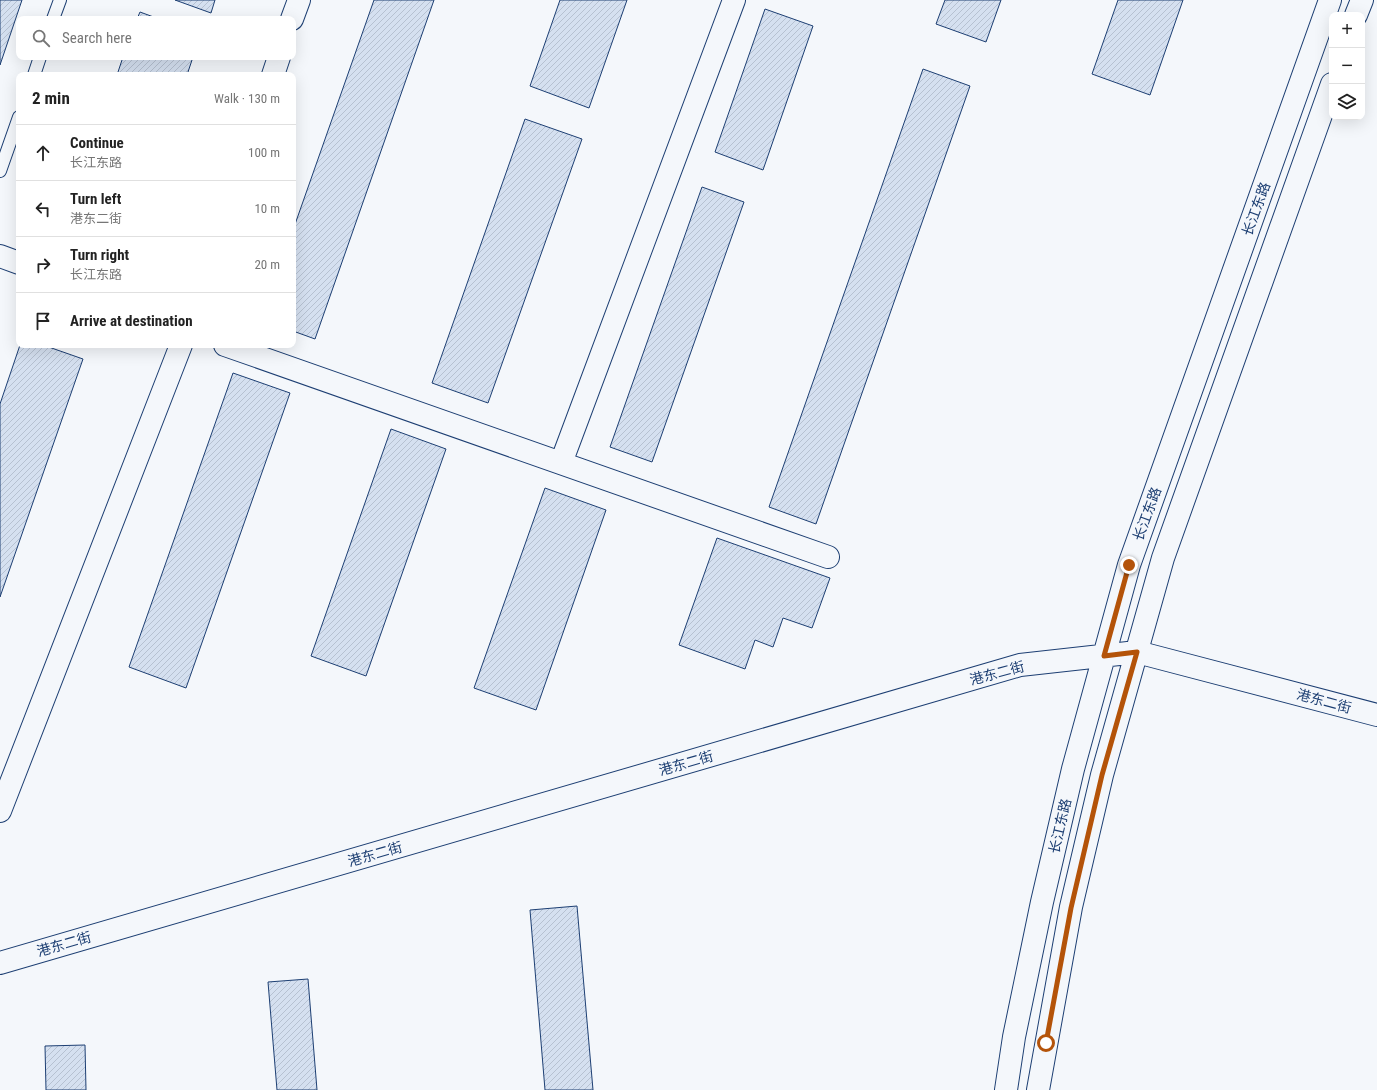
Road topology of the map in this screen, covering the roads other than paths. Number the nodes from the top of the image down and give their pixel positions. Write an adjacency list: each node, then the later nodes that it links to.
1 (60, 0): 7 (lane)
2 (299, 0): 8 (main road)
3 (734, 0): 20 (main road)
4 (1330, 0): 23 (main road, 长江东路)
5 (1362, 0): 6 (main road)
6 (1357, 12)
7 (55, 16)
8 (293, 16)
9 (39, 60): 11 (lane)
10 (278, 60): 12 (main road)
11 (35, 72)
12 (274, 72)
13 (1329, 92): 22 (main road, 长江东路)
14 (16, 126): 15 (lane)
15 (0, 171)
16 (0, 256): 17 (main road)
17 (16, 262)
18 (180, 348): 25 (main road)
19 (234, 348): 20 (main road)
20 (561, 463): 21 (main road)
21 (828, 557)
22 (1137, 652): 23 (main road, 港东二街); 24 (main road, 港东二街); 28 (main road, 长江东路)
23 (1104, 656): 26 (main road, 港东二街); 27 (main road, 长江东路)
24 (1377, 715)
25 (0, 811)
26 (0, 963)
27 (1006, 1090)
28 (1038, 1090)

